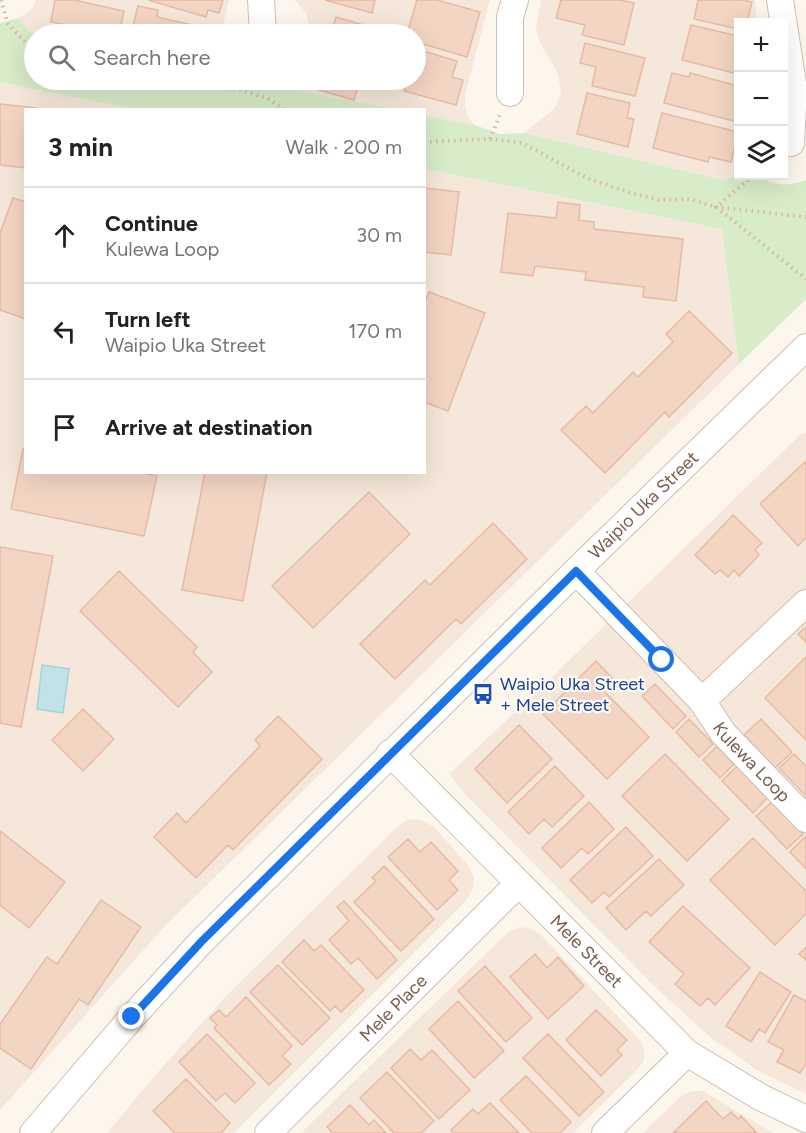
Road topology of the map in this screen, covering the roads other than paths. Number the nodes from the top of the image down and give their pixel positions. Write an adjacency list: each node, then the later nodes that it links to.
1 (261, 0): 4 (street)
2 (514, 0): 6 (street)
3 (780, 0): 5 (street)
4 (262, 24)
5 (797, 42): 7 (street)
6 (510, 93)
7 (791, 144)
8 (806, 347): 9 (street, Waipio Uka Street)
9 (576, 571): 11 (street, Kulewa Loop); 12 (street, Waipio Uka Street)
10 (806, 603): 11 (street, Kulewa Loop)
11 (702, 701): 13 (street, Kulewa Loop)
12 (390, 753): 14 (street, Mele Street); 17 (street, Waipio Uka Street)
13 (806, 819)
14 (518, 884): 15 (street, Mele Street); 18 (street, Mele Place)
15 (687, 1053): 16 (street, Mele Street); 19 (street)
16 (806, 1119)
17 (33, 1133)
18 (268, 1133)
19 (605, 1133)

